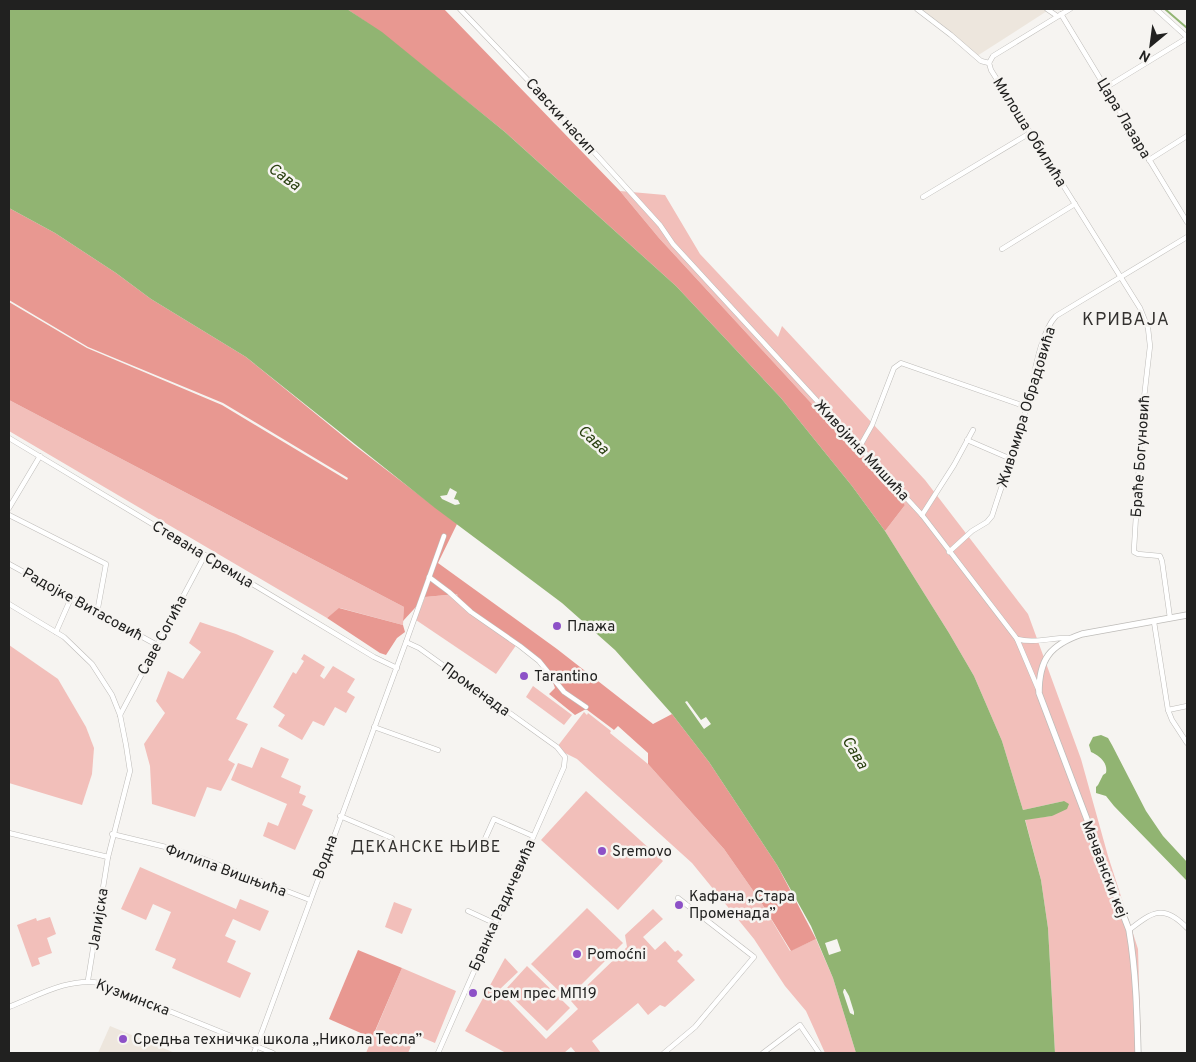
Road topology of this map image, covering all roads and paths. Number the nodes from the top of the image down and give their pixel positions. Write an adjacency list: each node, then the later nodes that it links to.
1 (460, 9): 16 (street, Савски насип)
2 (917, 9): 8 (street, Милоша Обилића)
3 (1047, 9): 6 (street)
4 (1070, 9): 6 (street)
5 (1156, 9): 7 (street)
6 (1059, 15): 8 (street); 9 (street, Цара Лазара)
7 (1187, 38): 9 (street)
8 (989, 63): 10 (street, Милоша Обилића)
9 (1105, 88): 12 (street, Цара Лазара)
10 (1030, 133): 13 (street); 14 (street, Милоша Обилића)
11 (1187, 136): 12 (street)
12 (1149, 160): 15 (street, Цара Лазара)
13 (923, 198)
14 (1075, 204): 18 (street); 19 (street, Милоша Обилића)
15 (1187, 222)
16 (660, 225): 24 (street, Живојина Мишића)
17 (1187, 237): 19 (street, Живомира Обрадовића)
18 (1002, 249)
19 (1120, 278): 20 (street, Живомира Обрадовића); 39 (street, Браће Богуновић)
20 (1027, 407): 24 (street); 26 (street, Живомира Обрадовића)
21 (973, 430): 23 (street)
22 (9, 438): 25 (street, Стевана Сремца)
23 (967, 440): 26 (street); 29 (street)
24 (858, 448): 29 (street, Живојина Мишића)
25 (40, 456): 27 (street); 32 (street, Стевана Сремца)
26 (1011, 459): 31 (street, Живомира Обрадовића)
27 (9, 508)
28 (9, 515): 37 (street)
29 (922, 515): 31 (street, Живојина Мишића)
30 (444, 536): 34 (street)
31 (949, 552): 43 (street, Живојина Мишића)
32 (205, 555): 45 (street, Саве Согића); 46 (street, Стевана Сремца)
33 (9, 564): 35 (street, Радојке Витасовић)
34 (429, 577): 44 (street); 49 (street)
35 (71, 598): 37 (street, Радојке Витасовић); 41 (street)
36 (9, 604): 41 (street, Јалијска)
37 (97, 613): 45 (street, Радојке Витасовић)
38 (1187, 615): 39 (street)
39 (1170, 618): 40 (street)
40 (1154, 622): 42 (street); 50 (street)
41 (56, 632): 51 (street, Јалијска)
42 (1071, 638): 43 (street); 47 (street)
43 (1017, 639): 47 (street, Живојина Мишића)
44 (406, 642): 46 (street); 55 (street, Променада)
45 (157, 645): 51 (street, Саве Согића)
46 (397, 668): 52 (street, Водна)
47 (1039, 693): 68 (street, Мачвански кеј)
48 (1187, 706): 50 (street)
49 (586, 707)
50 (1168, 710): 53 (street)
51 (120, 715): 58 (street, Јалијска)
52 (374, 727): 54 (street); 56 (street, Водна)
53 (1187, 743)
54 (438, 750)
55 (565, 757): 59 (street, Бранка Радичевића)
56 (340, 816): 60 (street); 64 (street, Водна)
57 (9, 832): 62 (street)
58 (112, 834): 62 (street, Јалијска); 64 (street, Филипа Вишњића)
59 (533, 836): 61 (street); 66 (street, Бранка Радичевића)
60 (392, 838)
61 (485, 839)
62 (108, 857): 69 (street, Јалијска)
63 (678, 898): 75 (street)
64 (310, 900): 71 (street, Водна)
65 (468, 911): 66 (street)
66 (494, 923): 74 (street, Бранка Радичевића)
67 (1187, 928): 68 (street)
68 (1128, 930): 78 (street, Мачвански кеј)
69 (88, 980): 70 (street, Кузминска); 71 (street, Кузминска)
70 (9, 1007)
71 (256, 1046): 72 (street, Водна); 73 (street, Кузминска)
72 (254, 1053)
73 (273, 1053)
74 (438, 1053)
75 (664, 1053)
76 (763, 1053): 77 (street)
77 (819, 1053)
78 (1138, 1053)

